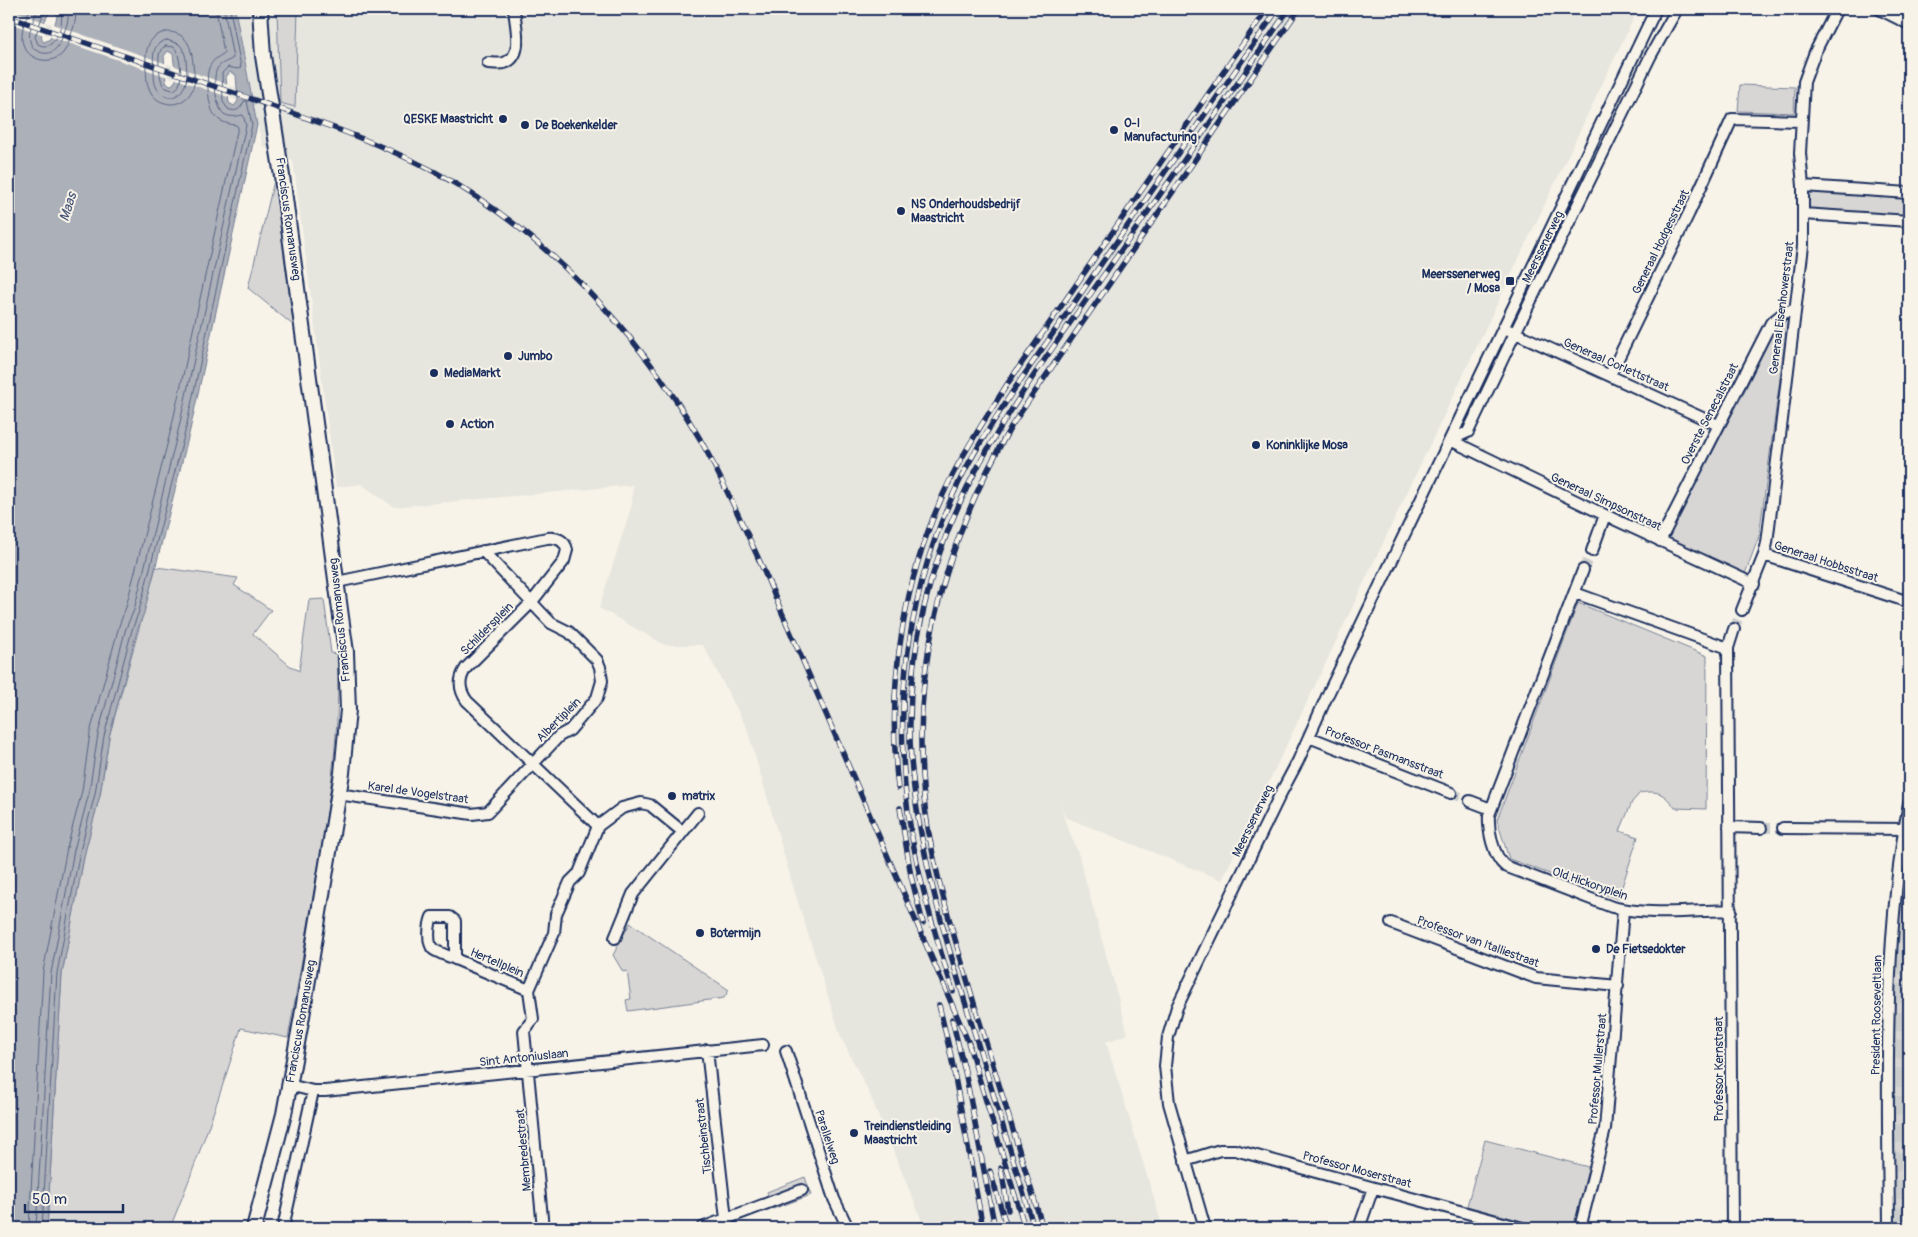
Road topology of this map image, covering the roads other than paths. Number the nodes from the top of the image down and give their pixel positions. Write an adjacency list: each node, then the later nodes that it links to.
1 (260, 9): 28 (street, Franciscus Romanusweg)
2 (514, 9): 10 (street)
3 (1656, 9): 8 (street, Meerssenerweg)
4 (1677, 9): 9 (street, Meerssenerweg)
5 (1836, 9): 11 (street, Generaal Eisenhowerstraat)
6 (1879, 9): 7 (street)
7 (1909, 24)
8 (1637, 48): 9 (street); 17 (street, Meerssenerweg)
9 (1651, 55): 18 (street, Meerssenerweg)
10 (488, 63)
11 (1801, 121): 12 (street, Generaal Eisenhowerstraat); 19 (street, Generaal Hodgesstraat)
12 (1803, 186): 13 (street); 14 (street, Generaal Eisenhowerstraat)
13 (1909, 193)
14 (1803, 214): 15 (street); 16 (street, Generaal Eisenhowerstraat)
15 (1909, 221)
16 (1794, 310): 20 (street, Overste Senecalstraat); 26 (street, Generaal Eisenhowerstraat)
17 (1503, 328): 18 (street, Generaal Corlettstraat); 21 (street, Meerssenerweg)
18 (1515, 333): 19 (street, Generaal Corlettstraat); 21 (street, Meerssenerweg)
19 (1610, 376): 20 (street, Generaal Corlettstraat)
20 (1718, 425): 23 (street, Overste Senecalstraat)
21 (1450, 440): 22 (street, Generaal Simpsonstraat); 36 (street, Meerssenerweg)
22 (1605, 515): 23 (street, Generaal Simpsonstraat); 25 (street)
23 (1660, 541): 29 (street, Generaal Simpsonstraat)
24 (483, 551): 28 (street); 32 (street, Albertiplein); 32 (street, Schildersplein)
25 (1592, 551)
26 (1764, 555): 29 (street, Generaal Eisenhowerstraat); 31 (street, Generaal Hobbsstraat)
27 (1583, 570): 30 (street, Old Hickoryplein)
28 (337, 582): 39 (street, Franciscus Romanusweg)
29 (1754, 584): 33 (street)
30 (1575, 593): 35 (street); 42 (street, Old Hickoryplein)
31 (1909, 602)
32 (531, 603): 37 (street, Schildersplein); 37 (street, Albertiplein)
33 (1742, 610)
34 (1734, 629): 35 (street)
35 (1728, 648): 45 (street)
36 (1309, 737): 38 (street, Professor Pasmansstraat); 63 (street, Meerssenerweg)
37 (533, 764): 39 (street, Karel de Vogelstraat); 44 (street, Schildersplein)
38 (1451, 793)
39 (338, 794): 61 (street, Franciscus Romanusweg)
40 (1470, 801): 42 (street)
41 (1909, 803): 48 (street, President Rooseveltlaan)
42 (1491, 809): 50 (street, Old Hickoryplein)
43 (698, 813): 49 (street)
44 (598, 826): 49 (street); 56 (street)
45 (1729, 827): 46 (street); 51 (street)
46 (1761, 828)
47 (1783, 828): 48 (street)
48 (1907, 829): 79 (street, President Rooseveltlaan)
49 (683, 832): 53 (street)
50 (1623, 910): 51 (street, Old Hickoryplein); 55 (street, Professor Mullerstraat)
51 (1731, 910): 78 (street, Professor Kernstraat)
52 (1391, 923): 55 (street, Professor van Italliestraat)
53 (614, 938)
54 (455, 959): 56 (street, Hertellplein)
55 (1618, 986): 77 (street, Professor Mullerstraat)
56 (529, 990): 60 (street, Membredestraat)
57 (762, 1045): 58 (street, Sint Antoniuslaan)
58 (707, 1050): 60 (street, Sint Antoniuslaan); 66 (street, Tischbeinstraat)
59 (786, 1051): 73 (street, Parallelweg)
60 (529, 1070): 62 (street, Sint Antoniuslaan); 71 (street, Membredestraat)
61 (289, 1085): 62 (street, Sint Antoniuslaan); 69 (street, Franciscus Romanusweg)
62 (313, 1091): 68 (street, Franciscus Romanusweg)
63 (1186, 1161): 64 (street, Professor Moserstraat); 74 (street, Meerssenerweg)
64 (1373, 1188): 67 (street, Professor Moserstraat); 75 (street)
65 (802, 1190): 66 (street)
66 (727, 1224): 72 (street)
67 (1508, 1226): 76 (street, Professor Moserstraat)
68 (283, 1227): 70 (street)
69 (254, 1228)
70 (294, 1228)
71 (543, 1228)
72 (702, 1228)
73 (848, 1228)
74 (1205, 1228)
75 (1359, 1228)
76 (1522, 1228)
77 (1580, 1228)
78 (1732, 1228)
79 (1890, 1228)

